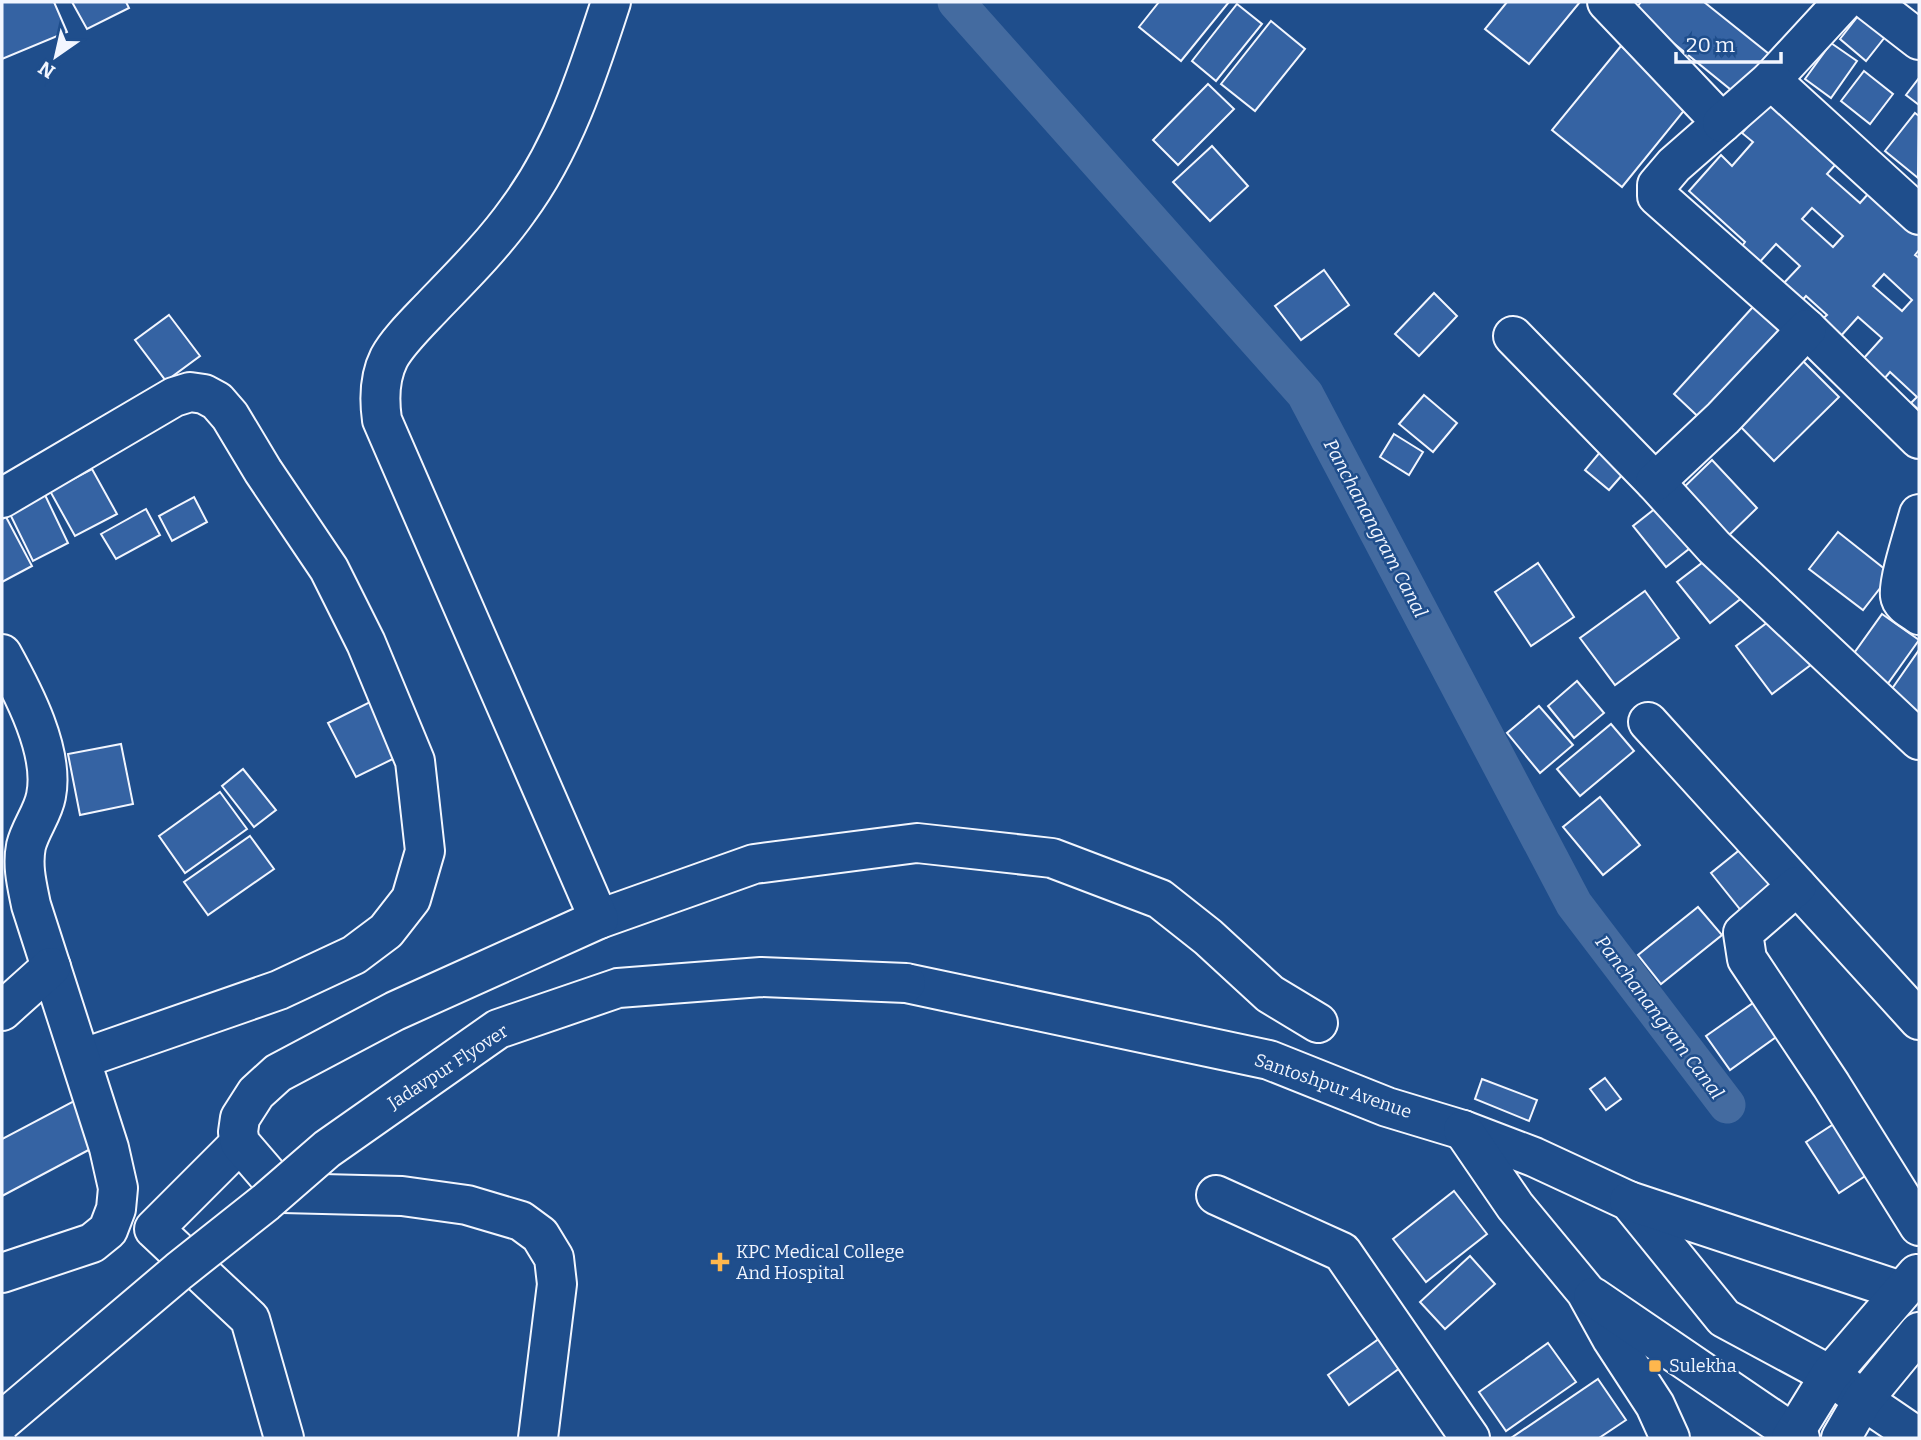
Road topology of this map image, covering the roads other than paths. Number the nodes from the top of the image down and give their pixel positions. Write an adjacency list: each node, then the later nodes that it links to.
1 (611, 2): 22 (street)
2 (1608, 2): 7 (street)
3 (1843, 2): 6 (street)
4 (1870, 2): 5 (street)
5 (1919, 40)
6 (1771, 80): 7 (street); 8 (street)
7 (1722, 123): 9 (street)
8 (1919, 215)
9 (1807, 329): 11 (street); 12 (street)
10 (1513, 336): 12 (street)
11 (1919, 439)
12 (1656, 482): 18 (street)
13 (2, 498): 28 (street)
14 (1919, 514): 15 (street)
15 (1919, 615)
16 (2, 654): 19 (street)
17 (1648, 722): 21 (street)
18 (1919, 740)
19 (40, 811): 20 (street); 23 (street)
20 (2, 830)
21 (1797, 886): 26 (street); 33 (street)
22 (599, 919): 27 (street); 30 (street)
23 (51, 967): 24 (street); 28 (street)
24 (2, 1011)
25 (1078, 1020): 29 (street, Santoshpur Avenue); 40 (street, Jadavpur Flyover, bridge)
26 (1919, 1020)
27 (1318, 1023)
28 (81, 1059): 34 (street)
29 (1462, 1130): 32 (street, Santoshpur Avenue); 36 (street)
30 (240, 1143): 42 (street); 43 (street)
31 (1216, 1195): 44 (street)
32 (1629, 1201): 35 (street, Santoshpur Avenue); 38 (street)
33 (1919, 1226)
34 (2, 1273)
35 (1910, 1281): 38 (street)
36 (1586, 1292): 41 (street); 45 (street)
37 (1919, 1332): 39 (street)
38 (1830, 1375): 39 (street); 41 (street)
39 (1863, 1400): 46 (street); 47 (street)
40 (2, 1421)
41 (1795, 1437)
42 (284, 1438)
43 (538, 1438)
44 (1470, 1438)
45 (1670, 1438)
46 (1841, 1438)
47 (1919, 1438)

